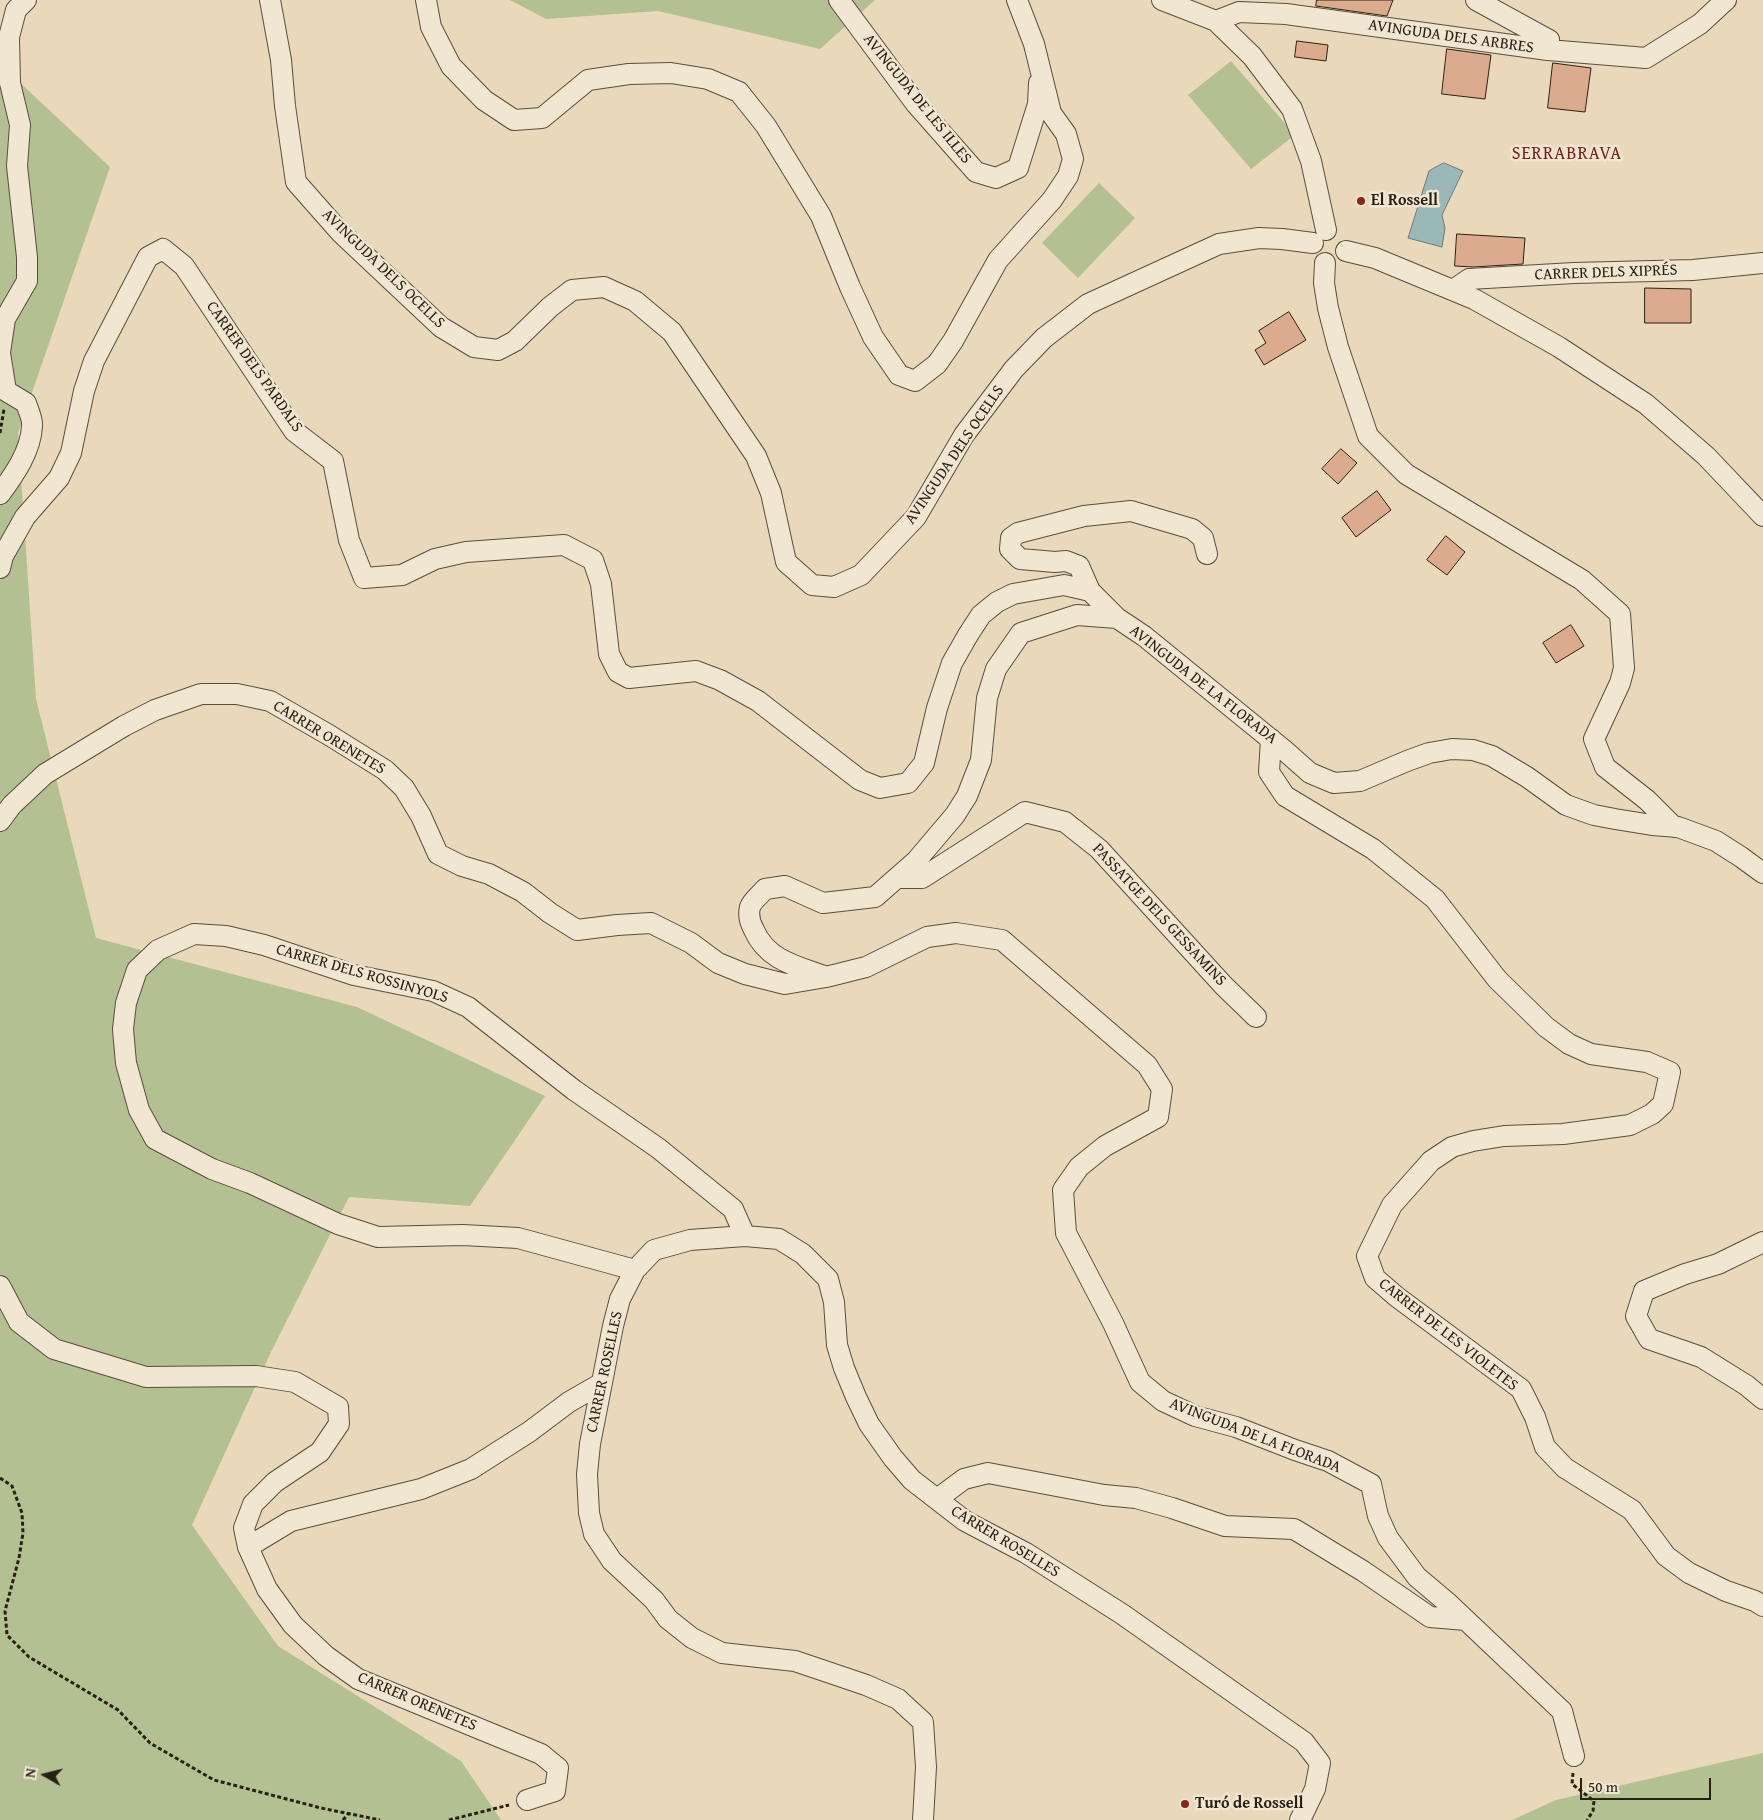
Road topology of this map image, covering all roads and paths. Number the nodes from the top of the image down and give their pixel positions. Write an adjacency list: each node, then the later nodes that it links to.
1 (26, 0): 17 (street)
2 (270, 0): 12 (street, AVINGUDA DELS OCELLS)
3 (426, 0): 11 (street)
4 (839, 0): 11 (street, AVINGUDA DE LES ILLES)
5 (1017, 0): 11 (street)
6 (1162, 0): 9 (street)
7 (1476, 0): 10 (street)
8 (1726, 0): 10 (street, AVINGUDA DELS ARBRES)
9 (1216, 22): 10 (street, AVINGUDA DELS ARBRES); 12 (street)
10 (1548, 50)
11 (1039, 64)
12 (1320, 236): 13 (street); 14 (street)
13 (1346, 251): 14 (street); 16 (street)
14 (1325, 263): 26 (street)
15 (1763, 263): 16 (street, CARRER DELS XIPRÉS)
16 (1453, 290): 19 (street)
17 (0, 352): 18 (street)
18 (0, 494)
19 (1763, 516)
20 (1208, 554): 22 (street)
21 (0, 568): 22 (street, CARRER DELS PARDALS)
22 (1090, 591): 23 (street)
23 (1117, 618): 24 (street, AVINGUDA DE LA FLORADA); 28 (street, AVINGUDA DE LA FLORADA)
24 (1271, 739): 26 (street, AVINGUDA DE LA FLORADA); 40 (street, CARRER DE LES VIOLETES)
25 (0, 821): 29 (street, CARRER ORENETES)
26 (1674, 827): 27 (street)
27 (1763, 873)
28 (897, 878): 29 (street, AVINGUDA DE LA FLORADA); 30 (street, PASSATGE DELS GESSAMINS)
29 (826, 977): 41 (street, AVINGUDA DE LA FLORADA)
30 (1256, 1017)
31 (745, 1236): 33 (street, CARRER ROSELLES); 33 (street, CARRER DELS ROSSINYOLS); 38 (street, CARRER ROSELLES)
32 (1763, 1242): 36 (street)
33 (634, 1270): 35 (street, CARRER ROSELLES)
34 (0, 1286): 39 (street, CARRER ORENETES)
35 (602, 1383): 39 (street); 48 (street, CARRER ROSELLES)
36 (1763, 1399)
37 (0, 1478): 44 (path)
38 (937, 1499): 41 (street); 49 (street, CARRER ROSELLES)
39 (248, 1547): 43 (street, CARRER ORENETES)
40 (1763, 1606)
41 (1466, 1620): 42 (street)
42 (1574, 1756): 50 (path)
43 (527, 1800): 47 (path)
44 (348, 1814): 45 (path); 46 (path)
45 (343, 1820)
46 (380, 1820)
47 (449, 1820)
48 (924, 1820)
49 (1300, 1820)
50 (1587, 1820)

